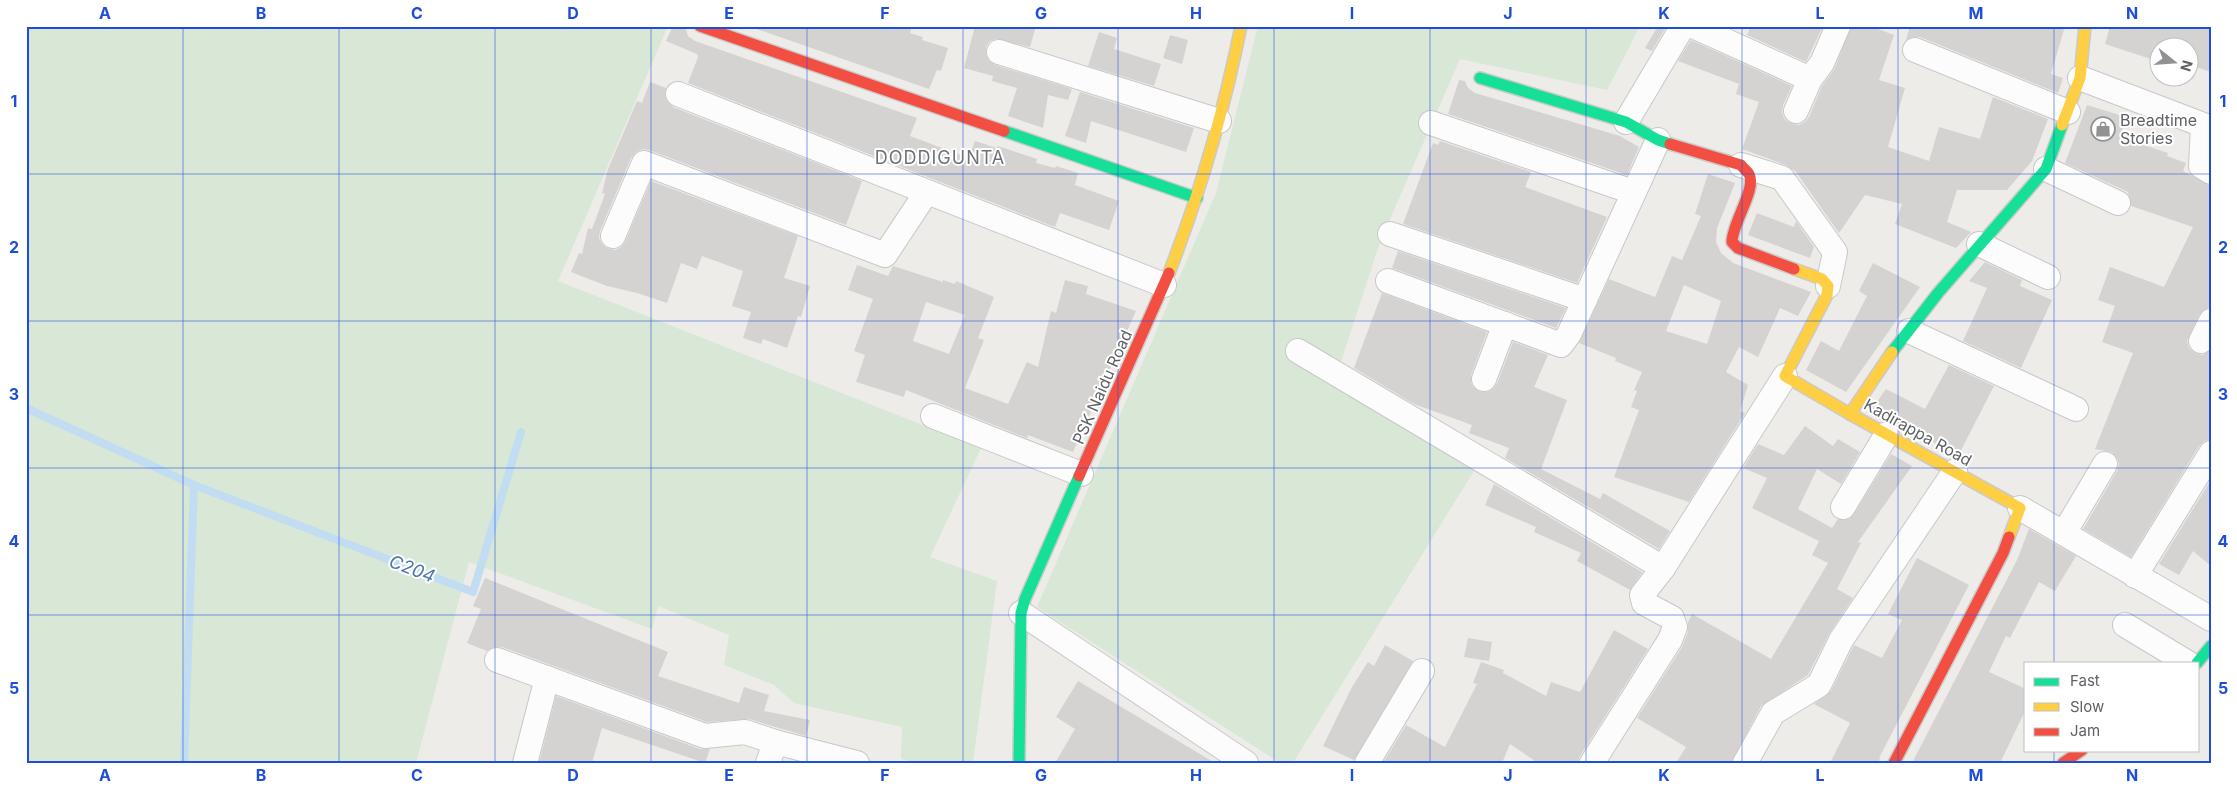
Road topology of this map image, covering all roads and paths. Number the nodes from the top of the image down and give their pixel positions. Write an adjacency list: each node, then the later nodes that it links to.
1 (700, 26): 25 (street)
2 (1241, 26): 15 (street, PSK Naidu Road)
3 (1683, 26): 16 (street)
4 (1693, 26): 11 (street)
5 (1838, 26): 11 (street)
6 (2085, 26): 10 (street, Kadirappa Road)
7 (1915, 50): 14 (street)
8 (998, 52): 15 (street)
9 (1480, 78): 16 (street)
10 (2080, 78): 14 (street, Kadirappa Road); 18 (street)
11 (1810, 79): 13 (street)
12 (678, 94): 24 (street)
13 (1796, 111)
14 (2068, 112): 21 (street, Kadirappa Road)
15 (1219, 121): 25 (street, PSK Naidu Road)
16 (1626, 122): 19 (street)
17 (1432, 123): 23 (street)
18 (2207, 127): 22 (street)
19 (1658, 140): 20 (street); 23 (street)
20 (1741, 164): 33 (street); 33 (street)
21 (2046, 169): 26 (street); 29 (street, Kadirappa Road)
22 (2211, 172)
23 (1633, 192): 34 (street)
24 (926, 193): 28 (street); 32 (street)
25 (1197, 198): 32 (street, PSK Naidu Road)
26 (2118, 203)
27 (1390, 234): 34 (street)
28 (613, 236)
29 (1979, 244): 30 (street); 36 (street, Kadirappa Road)
30 (2048, 277)
31 (1388, 281): 35 (street)
32 (1164, 285): 47 (street, PSK Naidu Road)
33 (1828, 286): 38 (street)
34 (1585, 300): 35 (street)
35 (1505, 324): 39 (street)
36 (1908, 331): 40 (street); 41 (street, Kadirappa Road)
37 (1298, 351): 51 (street)
38 (1785, 376): 41 (street); 51 (street)
39 (1484, 379)
40 (2076, 409)
41 (1850, 414): 43 (street, Kadirappa Road)
42 (933, 416): 47 (street)
43 (1887, 434): 46 (street, Kadirappa Road); 48 (street)
44 (2211, 452): 52 (street)
45 (2106, 464): 50 (street)
46 (1955, 471): 49 (street, Kadirappa Road); 71 (street)
47 (1081, 474): 53 (street, PSK Naidu Road)
48 (1843, 507)
49 (2020, 508): 50 (street); 72 (street)
50 (2064, 533): 52 (street)
51 (1663, 568): 70 (street)
52 (2135, 576): 54 (street)
53 (1021, 613): 67 (street, PSK Naidu Road); 68 (street)
54 (2211, 620)
55 (2125, 625): 58 (street)
56 (2211, 646): 59 (street)
57 (498, 660): 61 (street)
58 (2186, 662)
59 (2198, 662)
60 (1422, 671): 69 (street)
61 (547, 678): 62 (street); 65 (street)
62 (771, 752): 64 (street)
63 (2079, 752): 73 (street)
64 (819, 758): 66 (street)
65 (525, 763)
66 (857, 763)
67 (1019, 763)
68 (1246, 763)
69 (1367, 763)
70 (1592, 763)
71 (1745, 763)
72 (1894, 763)
73 (2062, 763)

